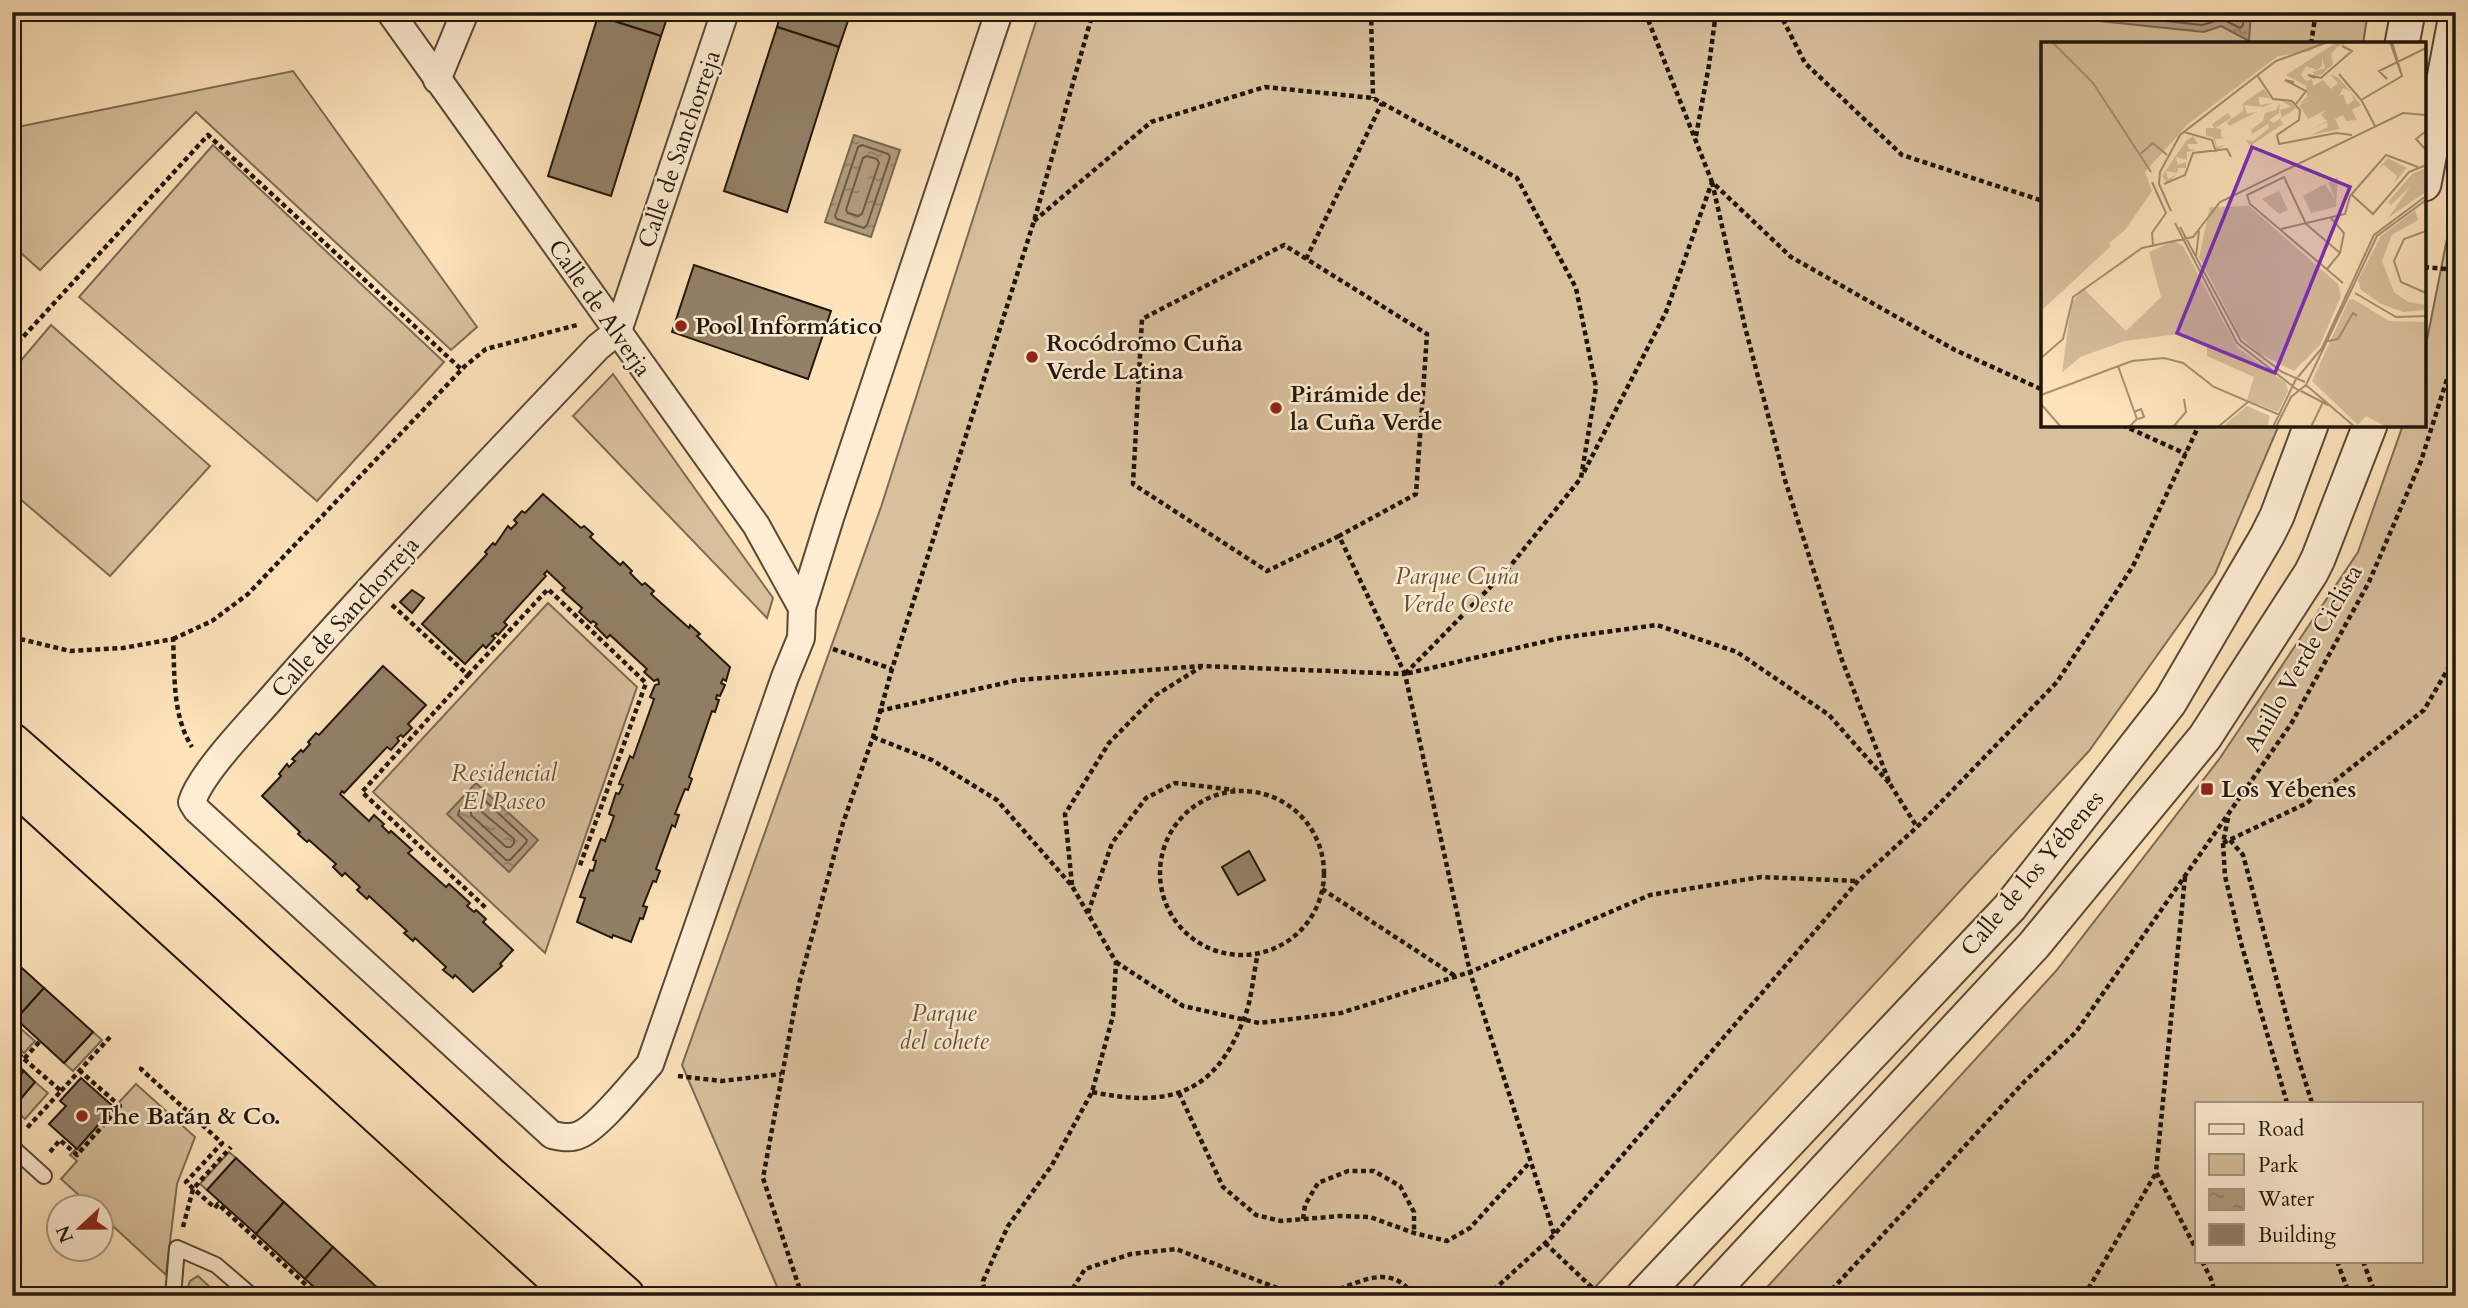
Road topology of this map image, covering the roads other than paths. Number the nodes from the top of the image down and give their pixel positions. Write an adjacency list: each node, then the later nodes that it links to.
1 (390, 12): 8 (street, Calle de Alverja)
2 (465, 12): 8 (street)
3 (725, 12): 10 (street, Calle de Sanchorreja)
4 (999, 12): 13 (street)
5 (2408, 12): 7 (street)
6 (2456, 15): 9 (street)
7 (2402, 42)
8 (437, 80): 10 (street, Calle de Alverja)
9 (2426, 173)
10 (618, 331): 13 (street, Calle de Alverja); 13 (street, Calle de Sanchorreja)
11 (2310, 427): 22 (street, Calle de los Yébenes)
12 (2369, 427): 23 (street, Calle de los Yébenes)
13 (802, 608)
14 (12, 744): 21 (highway)
15 (12, 781): 20 (highway)
16 (12, 1147): 17 (lane)
17 (44, 1176)
18 (173, 1296): 19 (lane)
19 (252, 1296)
20 (577, 1296)
21 (625, 1296)
22 (1643, 1296)
23 (1707, 1296)

